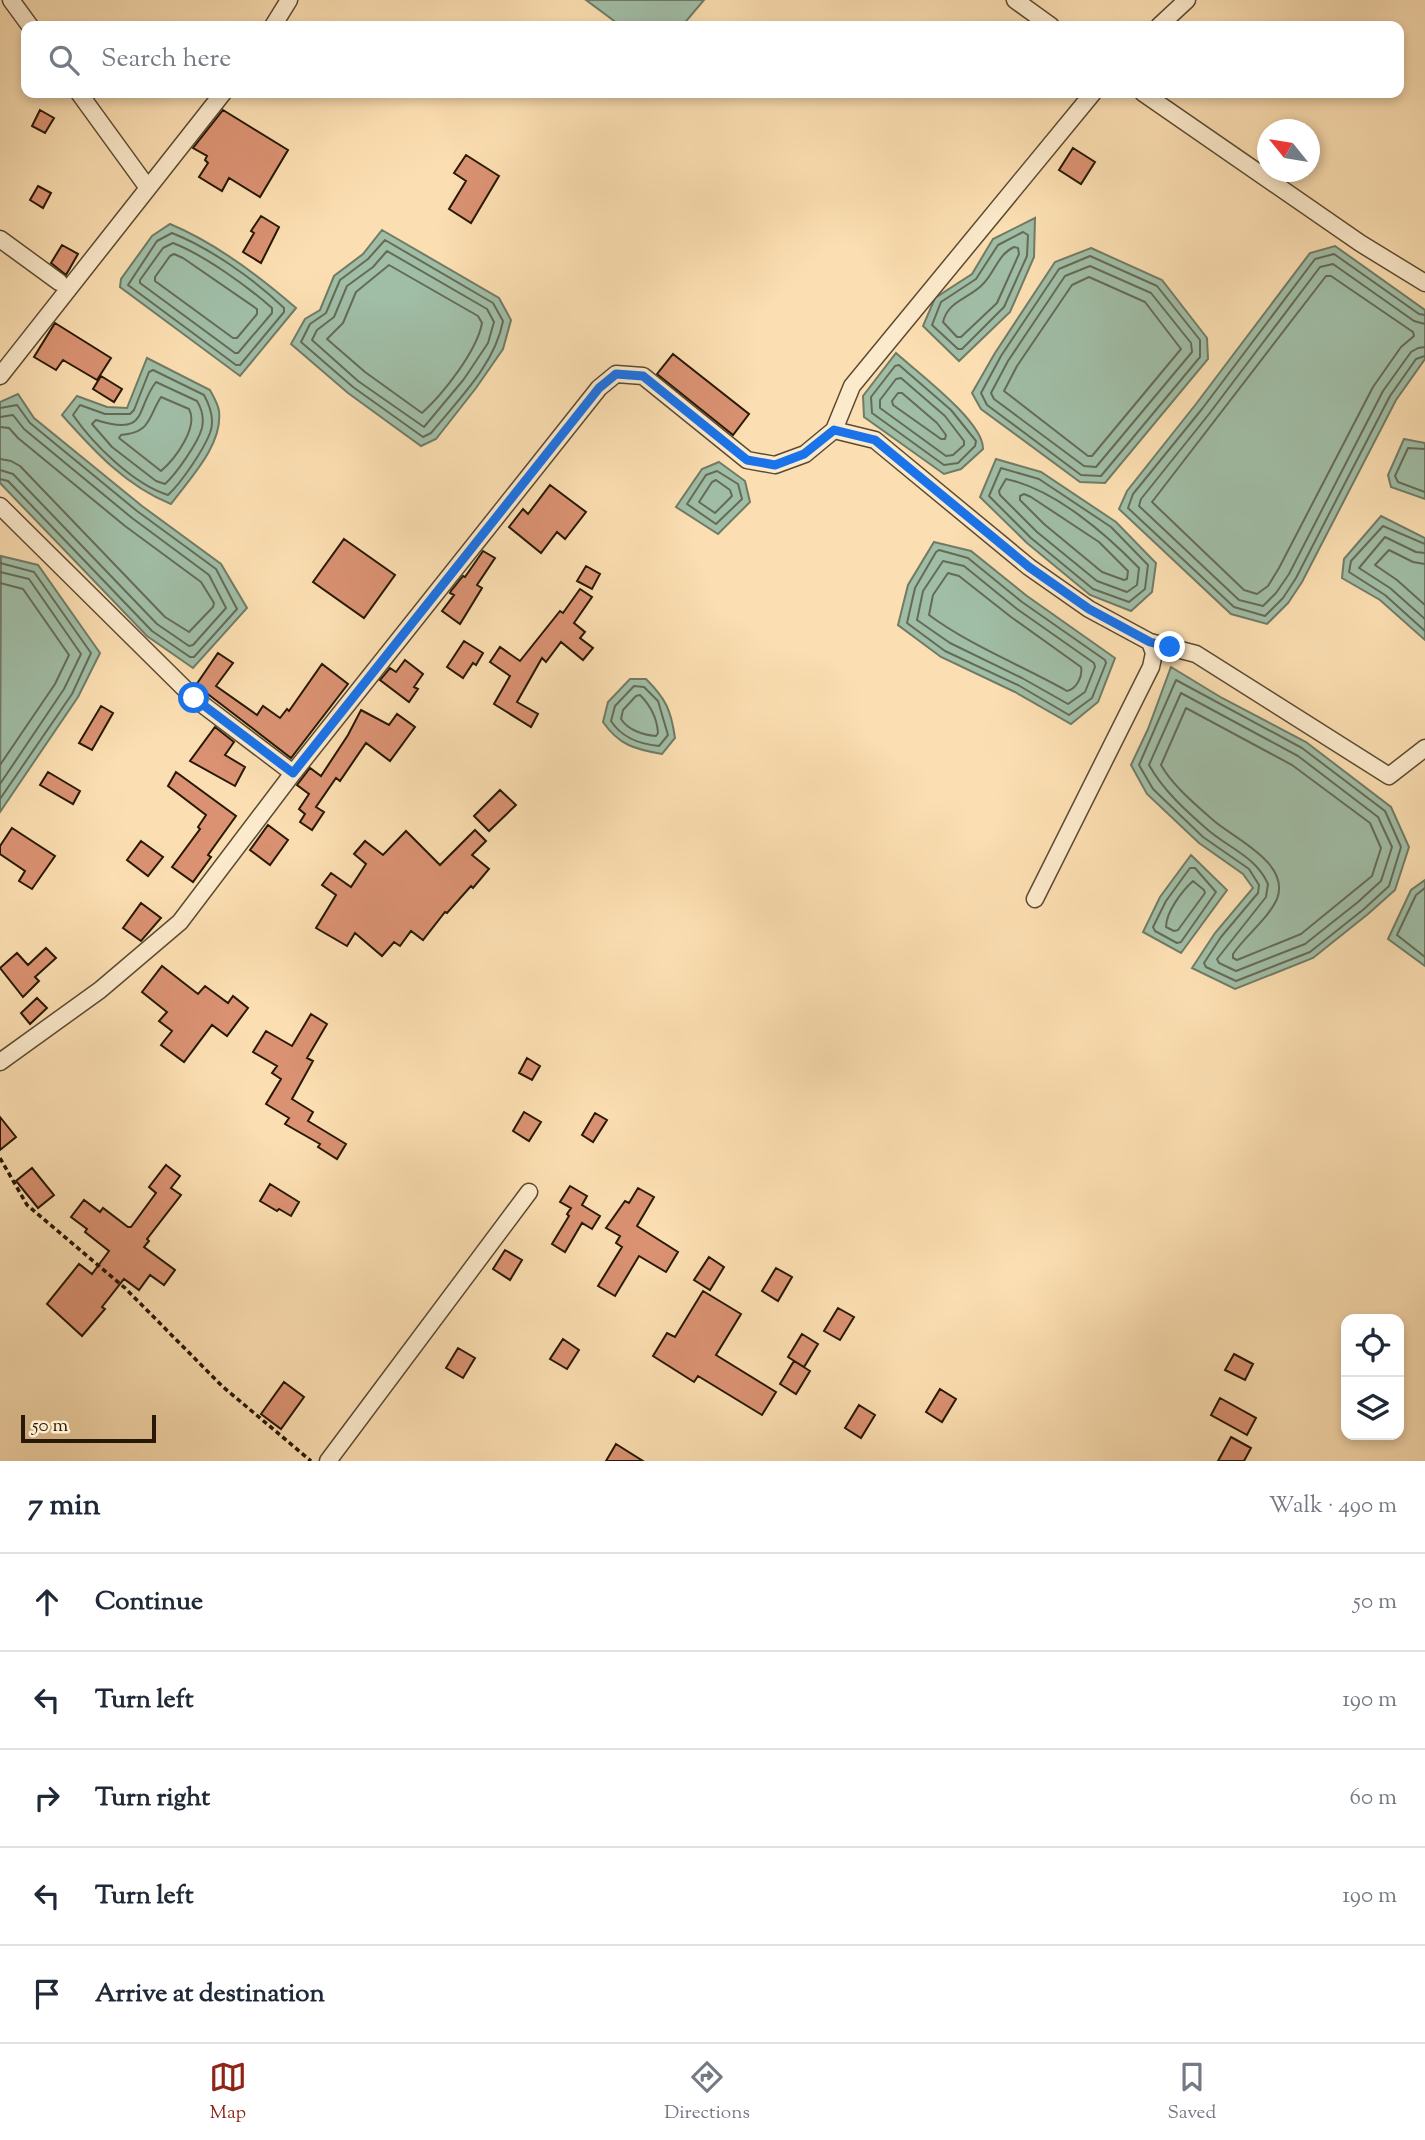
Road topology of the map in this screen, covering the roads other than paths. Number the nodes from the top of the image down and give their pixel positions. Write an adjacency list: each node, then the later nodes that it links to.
1 (11, 0): 5 (street)
2 (289, 0): 6 (street)
3 (1015, 0): 7 (street)
4 (1187, 0): 8 (street)
5 (26, 21)
6 (276, 21)
7 (1044, 21)
8 (1164, 21)
9 (83, 98): 13 (street)
10 (219, 98): 13 (street)
11 (1089, 98): 18 (street)
12 (1150, 98): 16 (street)
13 (148, 188): 17 (street)
14 (0, 239): 15 (street)
15 (59, 282)
16 (1425, 283)
17 (0, 376)
18 (834, 430): 20 (street); 22 (street)
19 (0, 506): 22 (street)
20 (1150, 642): 21 (street); 23 (street)
21 (1425, 748)
22 (293, 773): 24 (street)
23 (1035, 899)
24 (0, 1062)
25 (529, 1192): 26 (street)
26 (328, 1461)

